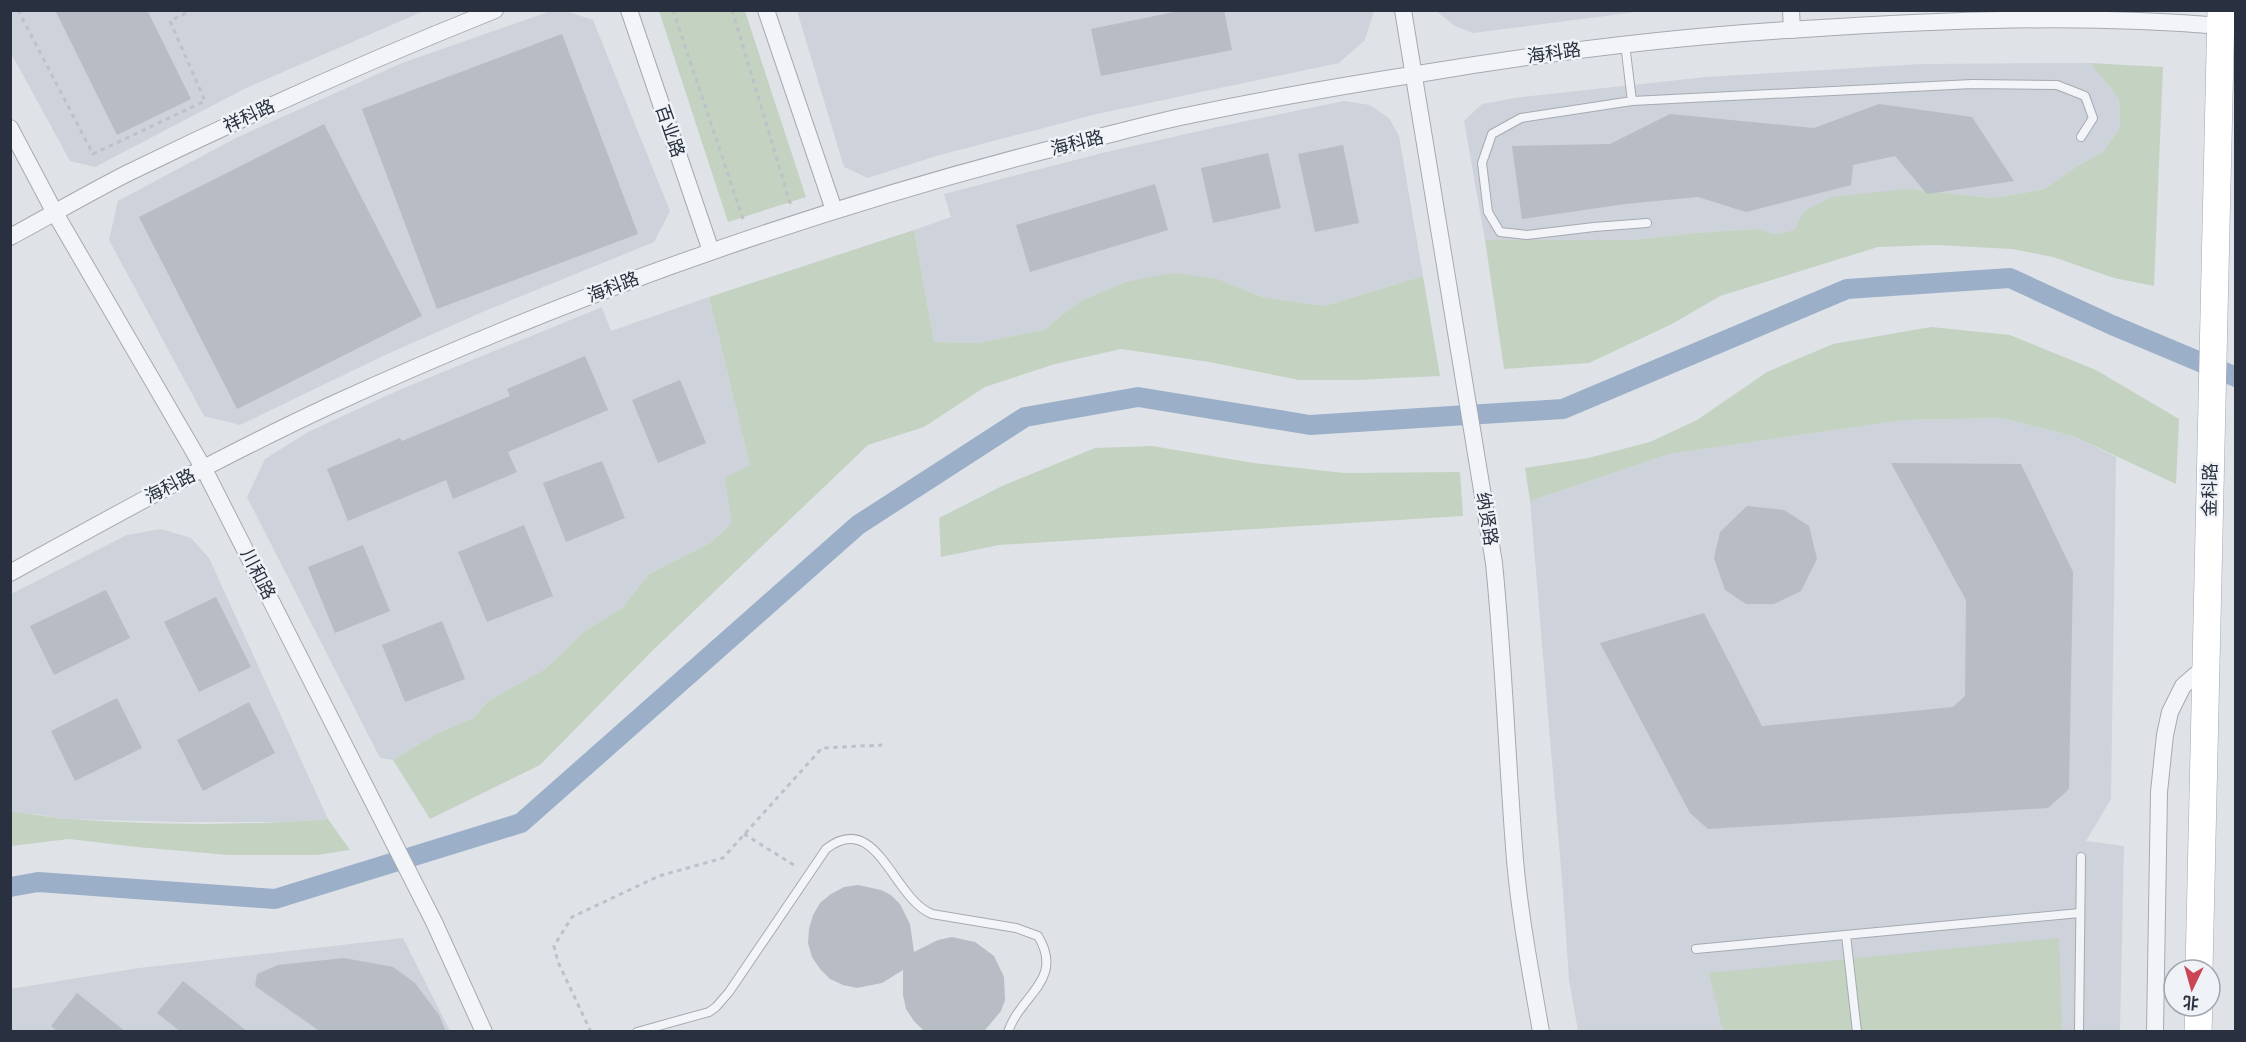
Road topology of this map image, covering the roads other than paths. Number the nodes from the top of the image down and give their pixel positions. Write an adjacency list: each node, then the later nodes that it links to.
1 (495, 10): 14 (street, 祥科路)
2 (628, 10): 17 (street, 百业路)
3 (766, 10): 13 (street)
4 (1403, 10): 9 (street, 纳贤路)
5 (1791, 10): 7 (street)
6 (2221, 18): 7 (street, 海科路); 20 (main road, 金科路)
7 (1792, 30): 8 (street, 海科路)
8 (1625, 43): 9 (street, 海科路); 10 (lane)
9 (1413, 74): 13 (street, 海科路); 29 (street, 纳贤路)
10 (1632, 101): 12 (lane); 15 (lane)
11 (10, 128): 14 (street, 川和路)
12 (2080, 137)
13 (834, 210): 17 (street, 海科路)
14 (55, 213): 16 (street, 祥科路); 18 (street, 川和路)
15 (1647, 223)
16 (10, 237)
17 (711, 251): 18 (street, 海科路)
18 (204, 469): 19 (street, 海科路); 26 (street, 川和路)
19 (10, 573)
20 (2206, 666): 25 (main road, 金科路); 32 (street)
21 (2081, 857): 22 (lane)
22 (2080, 913): 23 (lane); 31 (lane)
23 (1846, 935): 24 (lane); 30 (lane)
24 (1696, 949)
25 (2199, 958)
26 (484, 1032)
27 (637, 1032): 28 (lane)
28 (1008, 1032)
29 (1541, 1032)
30 (1857, 1032)
31 (2079, 1032)
32 (2155, 1032)

